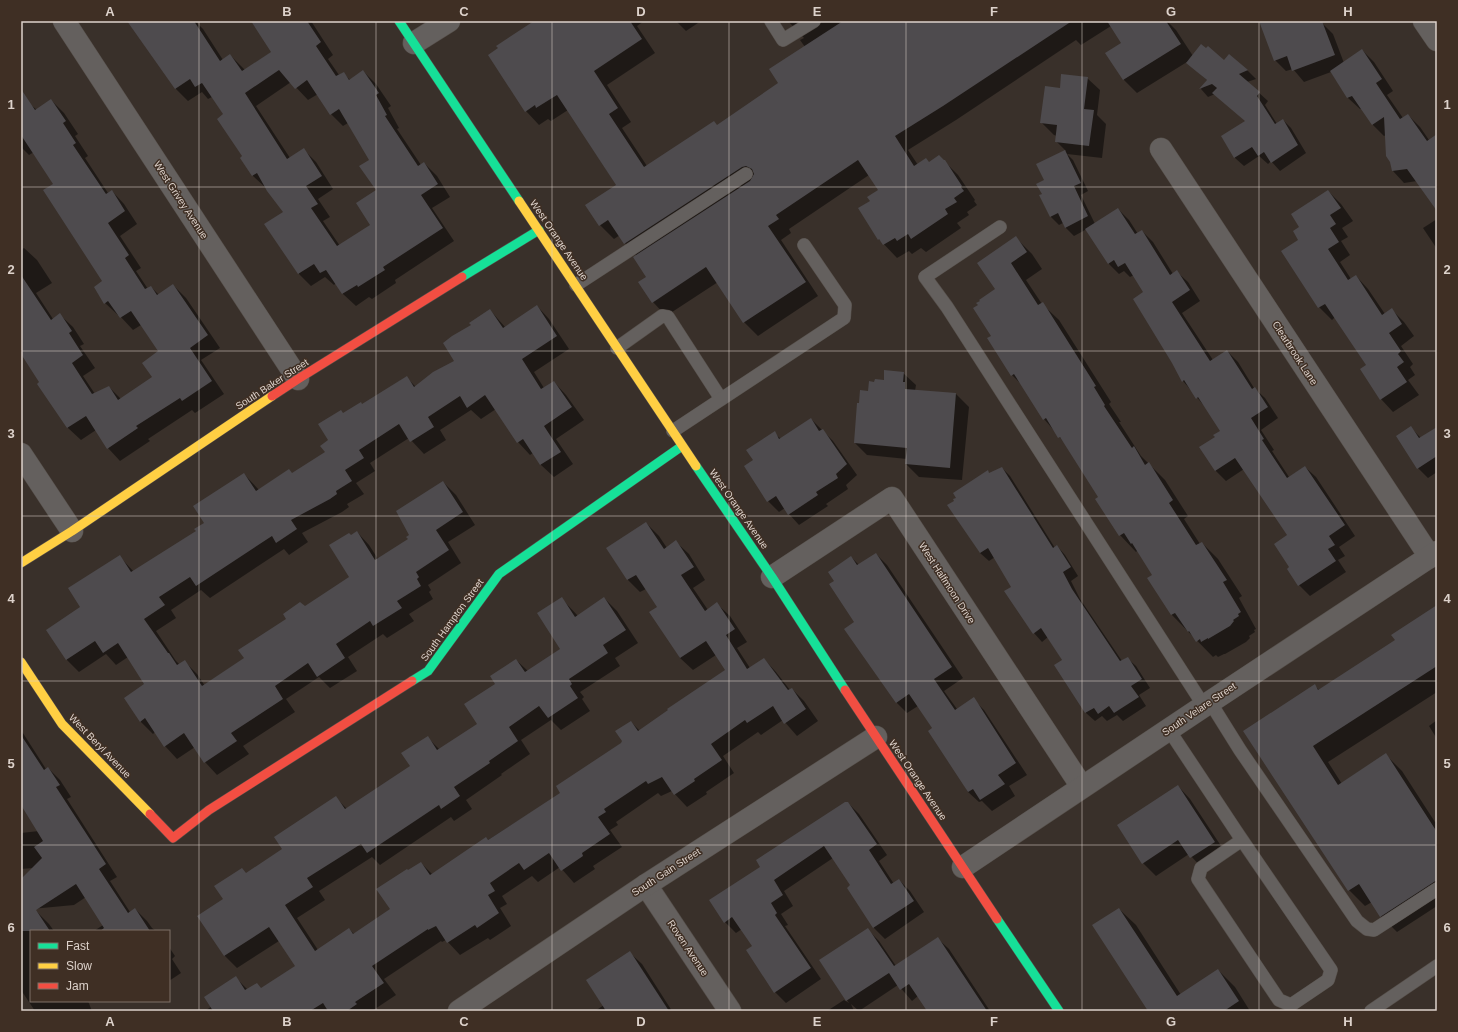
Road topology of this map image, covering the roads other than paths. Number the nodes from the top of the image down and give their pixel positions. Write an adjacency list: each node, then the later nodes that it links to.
1 (64, 21): 16 (street, West Grivey Avenue)
2 (400, 21): 8 (street, West Orange Avenue)
3 (449, 21): 8 (street)
4 (771, 21): 5 (lane)
5 (814, 21)
6 (1424, 21): 7 (street)
7 (1437, 40)
8 (414, 44): 12 (street, West Orange Avenue)
9 (1161, 149): 22 (street, Clearbrook Lane)
10 (746, 174): 14 (lane)
11 (1000, 226): 26 (lane)
12 (539, 230): 14 (street, West Orange Avenue); 16 (street, South Baker Street)
13 (804, 246): 17 (lane)
14 (576, 285): 15 (street, West Orange Avenue)
15 (617, 348): 17 (lane); 18 (street, West Orange Avenue)
16 (298, 379): 21 (street, South Baker Street)
17 (721, 399): 18 (lane)
18 (673, 431): 19 (street, West Orange Avenue)
19 (682, 446): 24 (street, West Orange Avenue); 30 (street, South Hampton Street)
20 (21, 454): 21 (street)
21 (72, 531): 23 (street, South Baker Street)
22 (1433, 555): 26 (street, South Velare Street)
23 (21, 563)
24 (772, 577): 28 (street, West Orange Avenue); 29 (street, West Halfmoon Drive)
25 (21, 662): 30 (street, West Beryl Avenue)
26 (1207, 704): 27 (street, South Velare Street); 34 (lane)
27 (1169, 730): 29 (street, South Velare Street); 31 (lane)
28 (876, 738): 32 (street, West Orange Avenue); 33 (street, South Gain Street)
29 (1082, 787): 32 (street, South Velare Street)
30 (173, 838)
31 (1242, 840): 31 (lane)
32 (963, 867): 38 (street, West Orange Avenue)
33 (646, 885): 36 (street, South Gain Street); 37 (street, Roven Avenue)
34 (1437, 889)
35 (1437, 966): 39 (lane)
36 (459, 1011)
37 (730, 1011)
38 (1058, 1011)
39 (1371, 1011)

